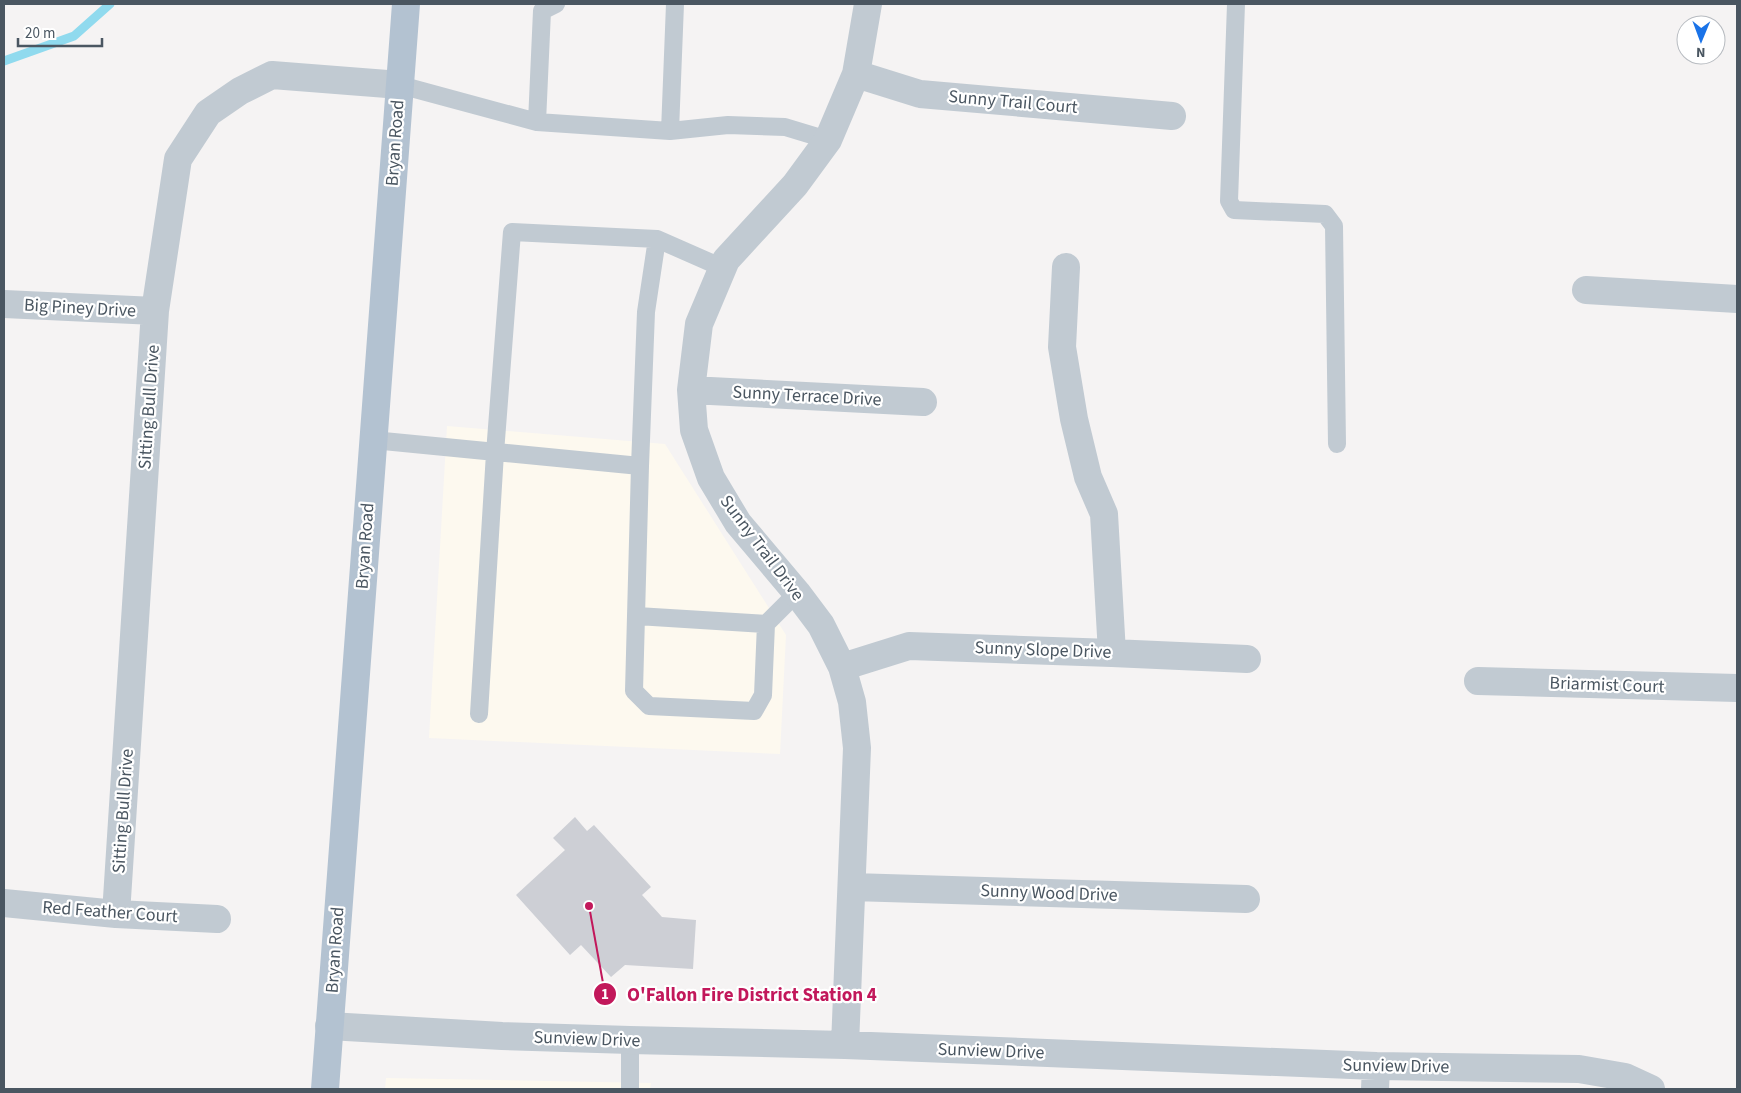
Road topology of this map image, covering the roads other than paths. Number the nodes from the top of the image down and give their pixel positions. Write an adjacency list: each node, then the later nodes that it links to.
1 (406, 4): 7 (main road, Bryan Road)
2 (556, 4): 9 (lane)
3 (675, 4): 10 (lane)
4 (868, 4): 6 (street, Sunny Trail Drive)
5 (1236, 4): 22 (lane)
6 (856, 74): 8 (street, Sunny Trail Court); 11 (street, Sunny Trail Drive)
7 (400, 85): 9 (lane); 18 (street, Sitting Bull Drive); 21 (main road, Bryan Road)
8 (1172, 116)
9 (537, 122): 10 (lane)
10 (670, 131): 11 (lane)
11 (828, 140): 14 (street, Sunny Trail Drive)
12 (657, 239): 14 (lane); 23 (lane); 24 (lane)
13 (1066, 267): 28 (street)
14 (723, 268): 19 (street, Sunny Trail Drive)
15 (1586, 290): 16 (street)
16 (1737, 299)
17 (4, 304): 18 (street, Big Piney Drive)
18 (156, 311): 37 (street, Sitting Bull Drive)
19 (691, 390): 20 (street, Sunny Terrace Drive); 25 (street, Sunny Trail Drive)
20 (923, 402)
21 (373, 440): 23 (lane); 39 (main road, Bryan Road)
22 (1337, 444)
23 (495, 453): 24 (lane); 33 (lane)
24 (640, 466): 26 (lane)
25 (797, 593): 27 (lane); 30 (street, Sunny Trail Drive)
26 (637, 616): 27 (lane); 27 (lane)
27 (766, 624)
28 (1112, 653): 29 (street, Sunny Slope Drive); 30 (street, Sunny Slope Drive)
29 (1247, 659)
30 (842, 667): 34 (street, Sunny Trail Drive)
31 (1478, 681): 32 (street, Briarmist Court)
32 (1737, 688)
33 (479, 714)
34 (852, 886): 35 (street, Sunny Wood Drive); 41 (street, Sunny Trail Drive)
35 (1246, 900)
36 (4, 903): 37 (street, Red Feather Court)
37 (116, 914): 38 (street, Red Feather Court)
38 (217, 919)
39 (329, 1026): 40 (street, Sunview Drive); 43 (main road, Bryan Road)
40 (630, 1040): 41 (street, Sunview Drive); 44 (lane)
41 (845, 1045): 42 (street, Sunview Drive)
42 (1375, 1077): 45 (street, Sunview Drive)
43 (325, 1089)
44 (630, 1089)
45 (1651, 1089)

